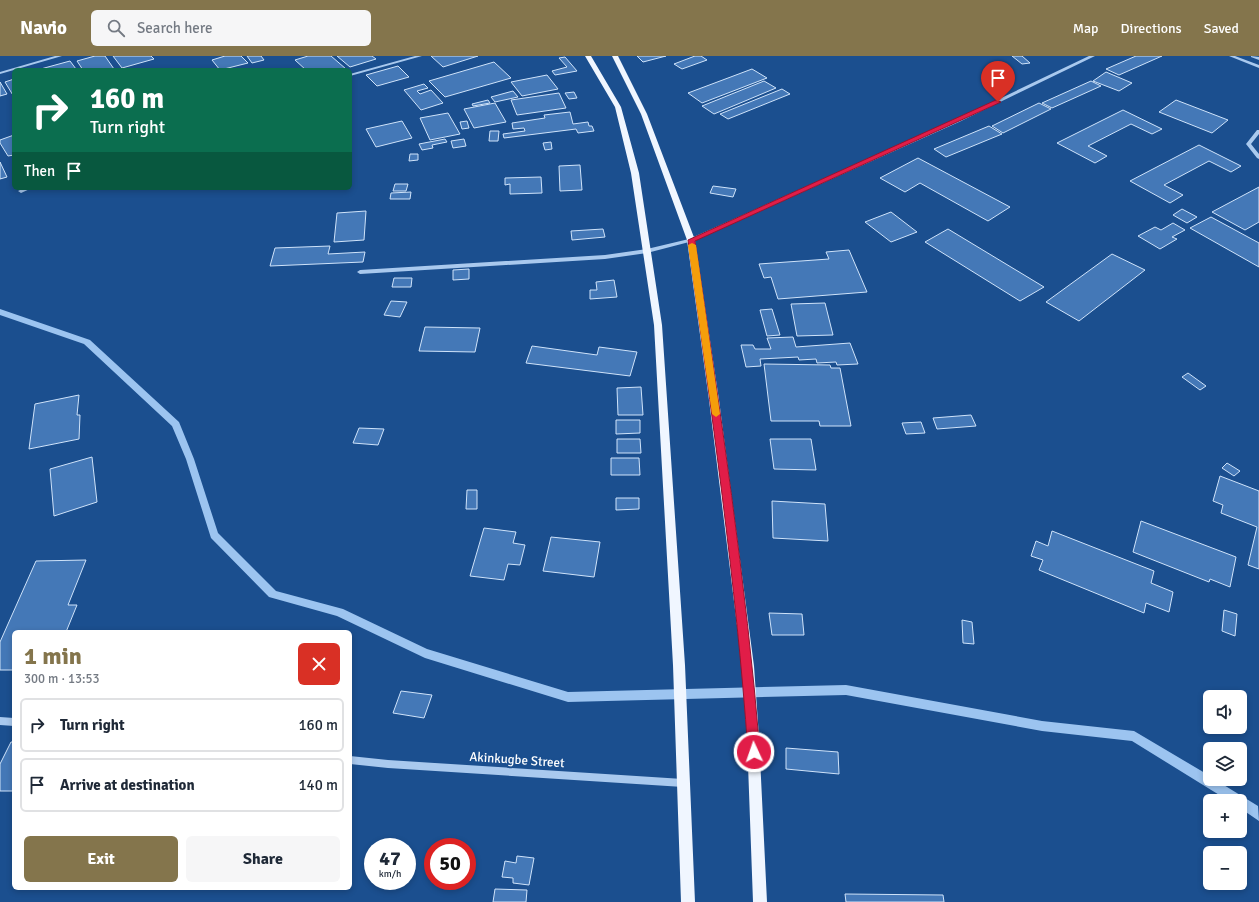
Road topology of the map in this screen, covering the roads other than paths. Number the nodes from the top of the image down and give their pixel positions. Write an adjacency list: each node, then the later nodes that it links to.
1 (60, 56): 10 (street)
2 (420, 56): 13 (street)
3 (588, 56): 17 (main road)
4 (615, 56): 16 (main road)
5 (1093, 56): 16 (street)
6 (1231, 56): 9 (street)
7 (1253, 56): 8 (street)
8 (1259, 59)
9 (1259, 67)
10 (18, 68)
11 (12, 70): 12 (street)
12 (0, 73)
13 (352, 74)
14 (1259, 131): 15 (street)
15 (1259, 157)
16 (691, 240): 17 (street); 24 (main road)
17 (647, 251): 18 (street); 22 (main road)
18 (360, 272)
19 (0, 721): 20 (street)
20 (12, 722)
21 (352, 760): 22 (street, Akinkugbe Street)
22 (683, 784): 23 (main road)
23 (688, 902)
24 (760, 902)

